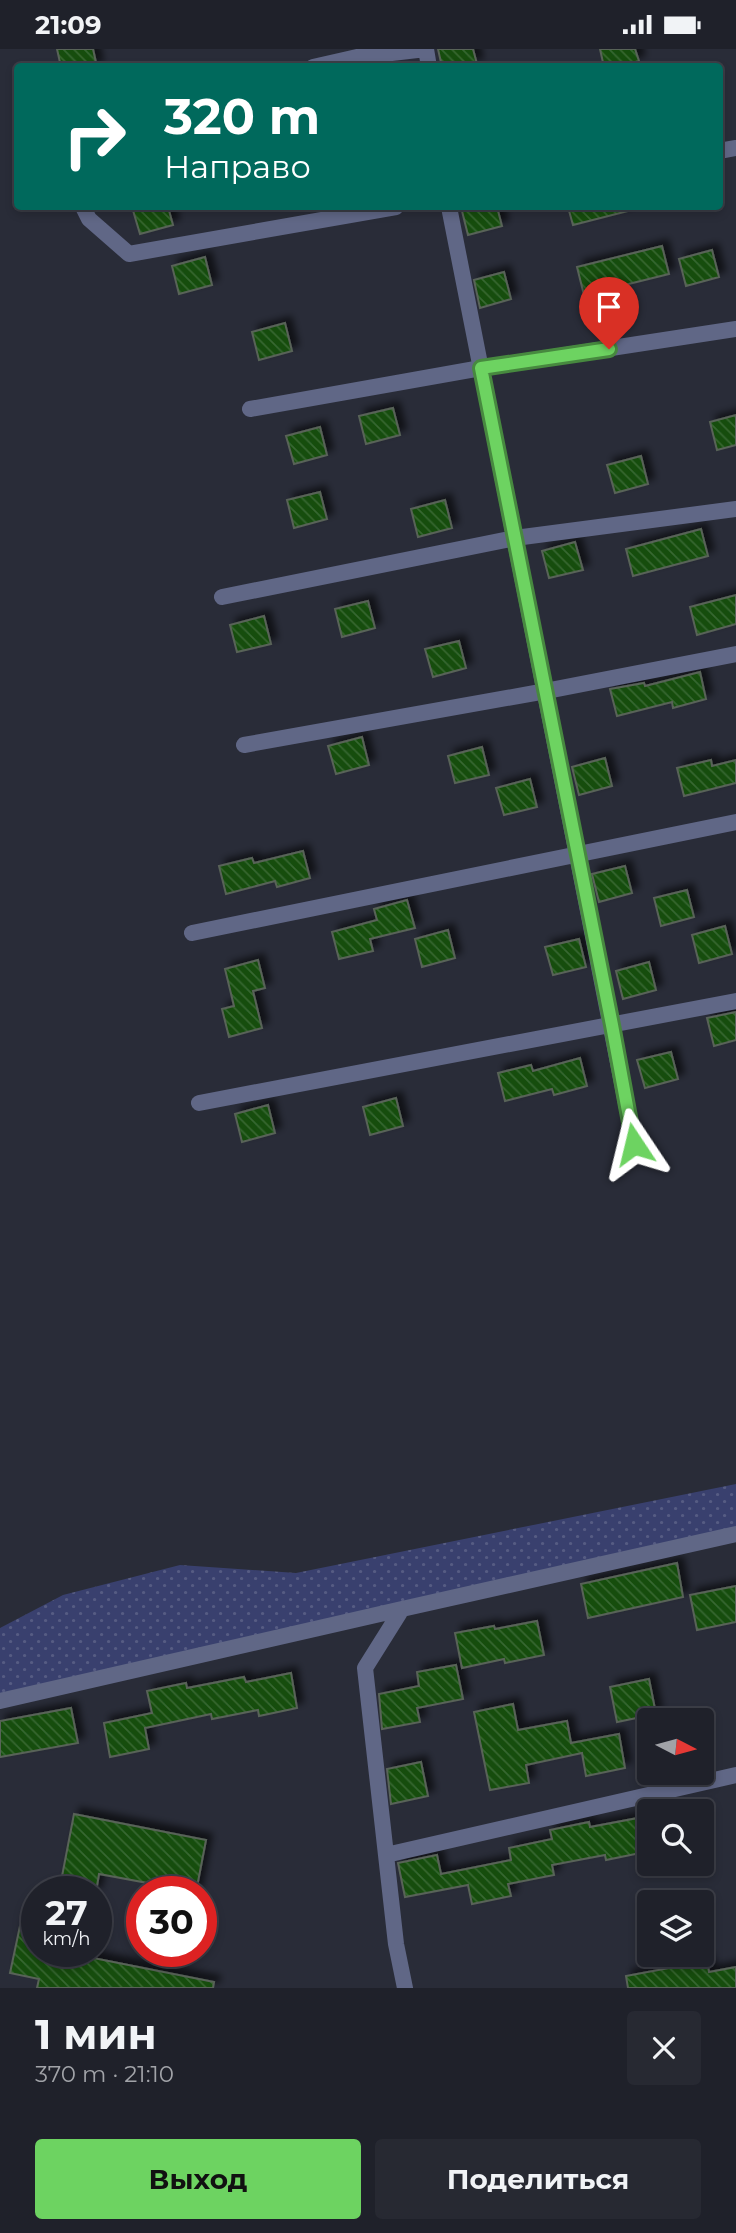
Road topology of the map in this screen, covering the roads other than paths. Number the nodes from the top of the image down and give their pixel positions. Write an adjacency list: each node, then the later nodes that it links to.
1 (426, 49): 2 (street)
2 (331, 63)
3 (84, 210): 4 (street)
4 (379, 210)
5 (450, 210): 7 (street)
6 (736, 329): 7 (street)
7 (481, 368): 8 (street); 10 (street)
8 (250, 409)
9 (736, 509): 10 (street)
10 (515, 538): 11 (street); 13 (street)
11 (222, 597)
12 (736, 654): 13 (street)
13 (546, 691): 14 (street); 16 (street)
14 (244, 745)
15 (736, 822): 16 (street)
16 (578, 854): 17 (street); 19 (street)
17 (192, 933)
18 (736, 1001): 19 (street)
19 (612, 1025): 20 (street); 21 (street)
20 (199, 1103)
21 (634, 1144)
22 (736, 1534): 23 (street)
23 (402, 1609): 24 (street); 26 (street)
24 (0, 1701)
25 (736, 1775): 26 (street)
26 (386, 1855): 27 (street)
27 (405, 1988)

